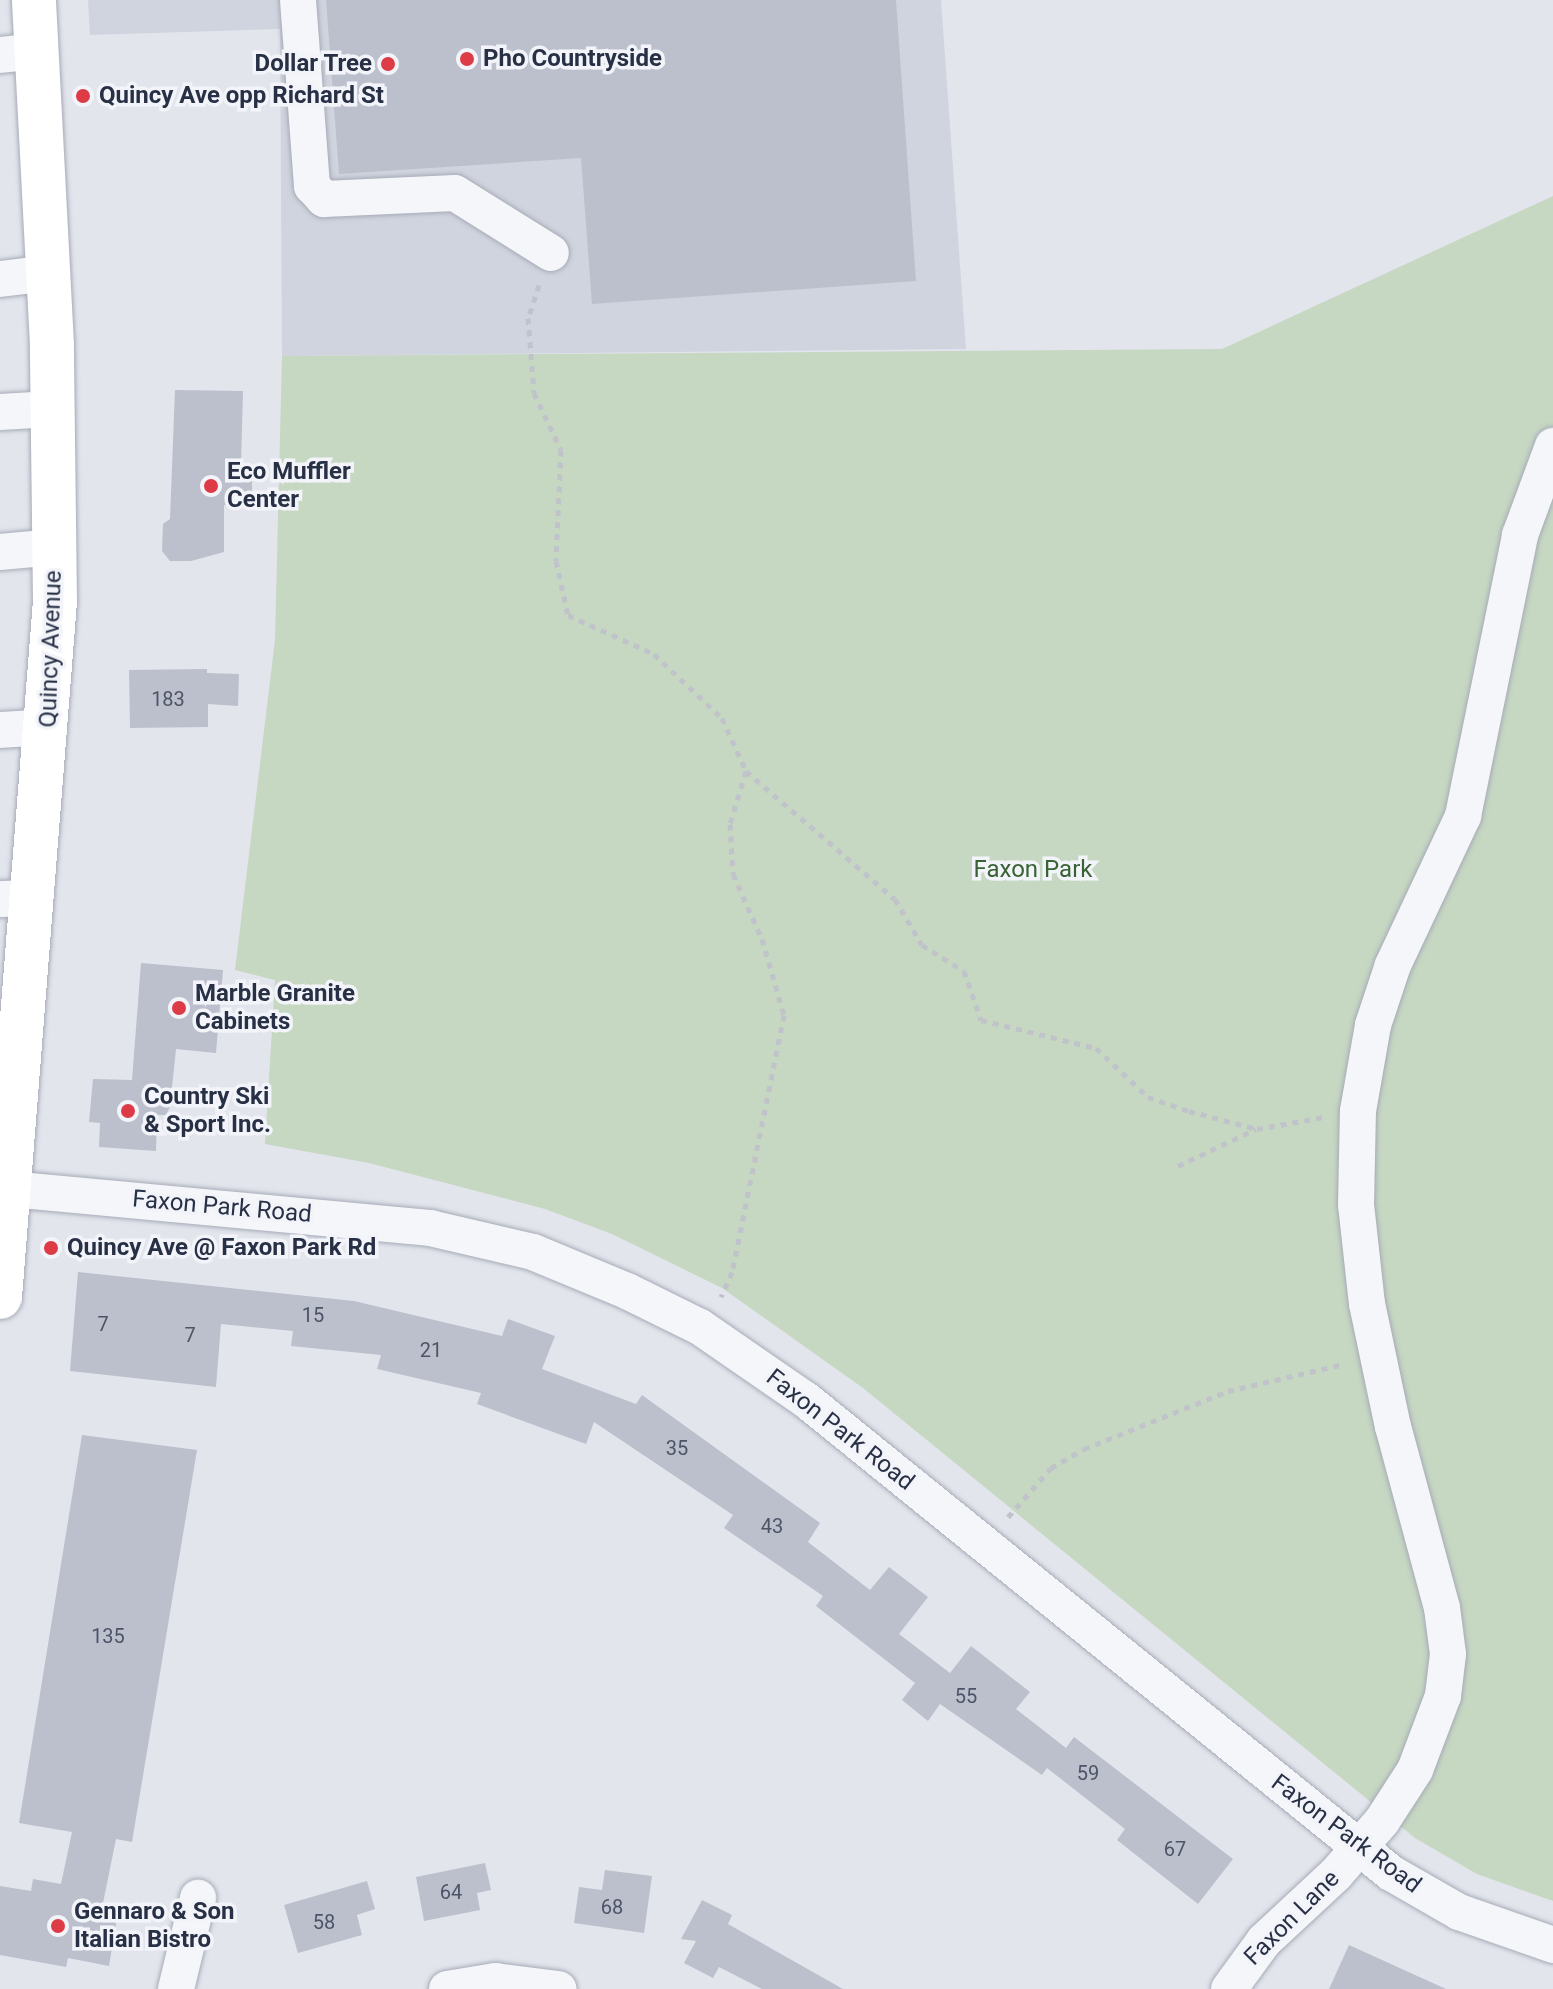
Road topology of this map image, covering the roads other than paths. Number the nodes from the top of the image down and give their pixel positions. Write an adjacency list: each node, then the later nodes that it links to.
1 (34, 0): 3 (main road, Quincy Avenue)
2 (298, 0): 4 (street)
3 (19, 53): 5 (main road, Quincy Avenue)
4 (551, 253)
5 (49, 273): 6 (street); 7 (main road, Quincy Avenue)
6 (0, 279)
7 (52, 409): 8 (street); 10 (main road, Quincy Avenue)
8 (0, 412)
9 (1553, 446): 18 (street, Faxon Lane)
10 (55, 547): 11 (street); 12 (main road, Quincy Avenue)
11 (0, 552)
12 (48, 727): 13 (street); 14 (main road, Quincy Avenue)
13 (0, 730)
14 (17, 898): 15 (main road, Quincy Avenue)
15 (11, 1036): 16 (main road, Quincy Avenue)
16 (10, 1189): 17 (main road, Quincy Avenue); 18 (street, Faxon Park Road)
17 (0, 1297)
18 (1358, 1849): 20 (street, Faxon Park Road); 24 (street, Faxon Lane)
19 (198, 1898): 21 (street)
20 (1553, 1945)
21 (176, 1989)
22 (447, 1989): 23 (street)
23 (558, 1989)
24 (1229, 1989)

